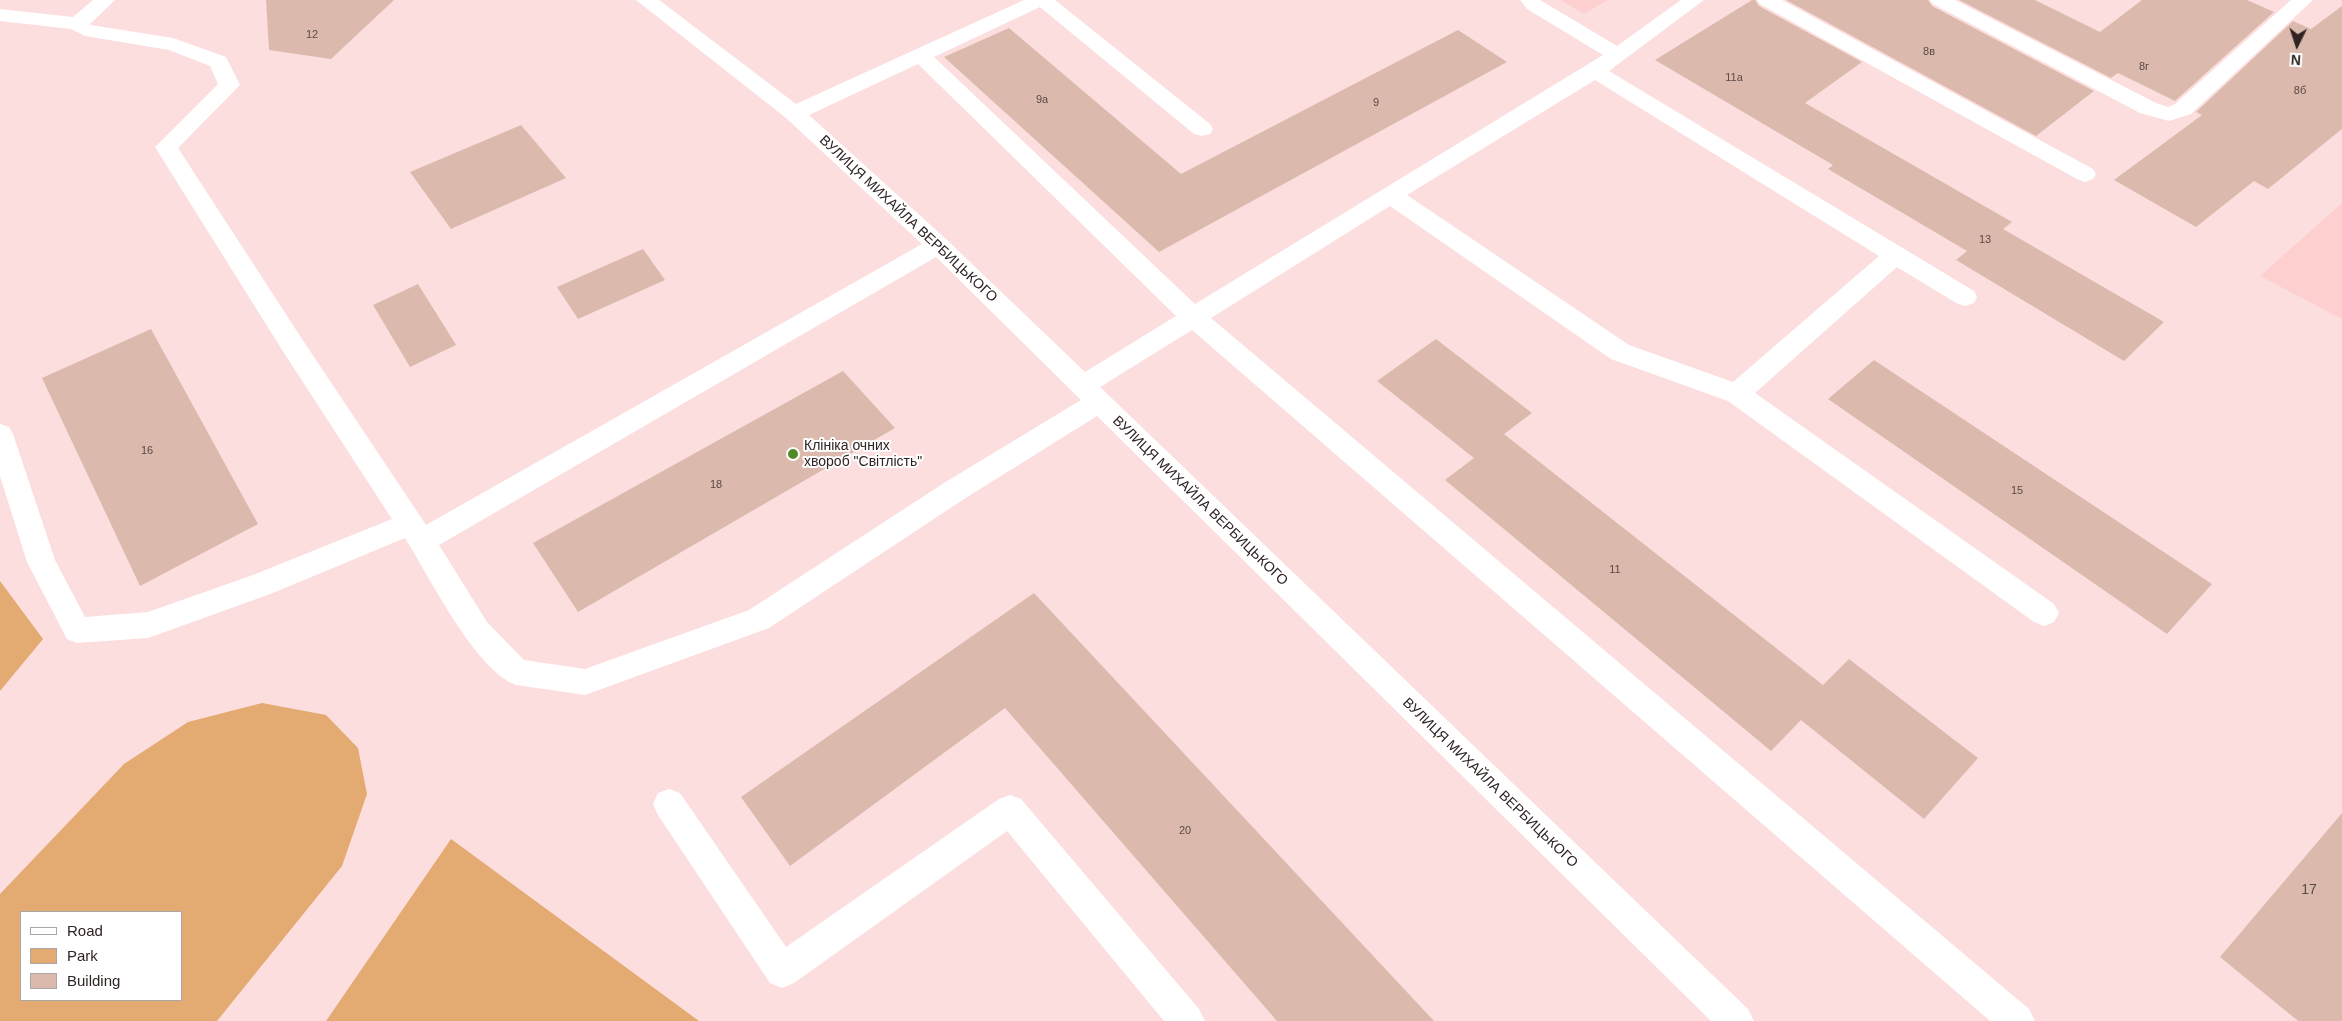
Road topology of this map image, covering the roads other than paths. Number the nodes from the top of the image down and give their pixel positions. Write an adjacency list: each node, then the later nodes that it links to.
1 (105, 0): 10 (street)
2 (646, 0): 14 (street, ВУЛИЦЯ МИХАЙЛА ВЕРБИЦЬКОГО)
3 (1042, 0): 11 (street); 15 (street)
4 (1530, 0): 12 (street)
5 (1694, 0): 12 (street)
6 (1767, 0): 16 (street)
7 (1940, 0): 8 (street)
8 (2302, 0)
9 (0, 15): 10 (street)
10 (77, 24): 25 (street)
11 (920, 55): 14 (street); 21 (street)
12 (1617, 55): 13 (street)
13 (1595, 71): 17 (street); 19 (street)
14 (794, 113): 18 (street, ВУЛИЦЯ МИХАЙЛА ВЕРБИЦЬКОГО)
15 (1202, 129)
16 (2085, 174)
17 (1390, 195): 21 (street); 23 (street)
18 (938, 245): 22 (street, ВУЛИЦЯ МИХАЙЛА ВЕРБИЦЬКОГО); 25 (street)
19 (1896, 254): 20 (street); 23 (street)
20 (1965, 297)
21 (1193, 317): 22 (street); 30 (street)
22 (1090, 394): 25 (street); 29 (street, ВУЛИЦЯ МИХАЙЛА ВЕРБИЦЬКОГО)
23 (1737, 394): 26 (street)
24 (0, 434): 25 (street)
25 (417, 532)
26 (2044, 613)
27 (669, 804): 28 (street)
28 (1187, 1021)
29 (1736, 1021)
30 (2017, 1021)

